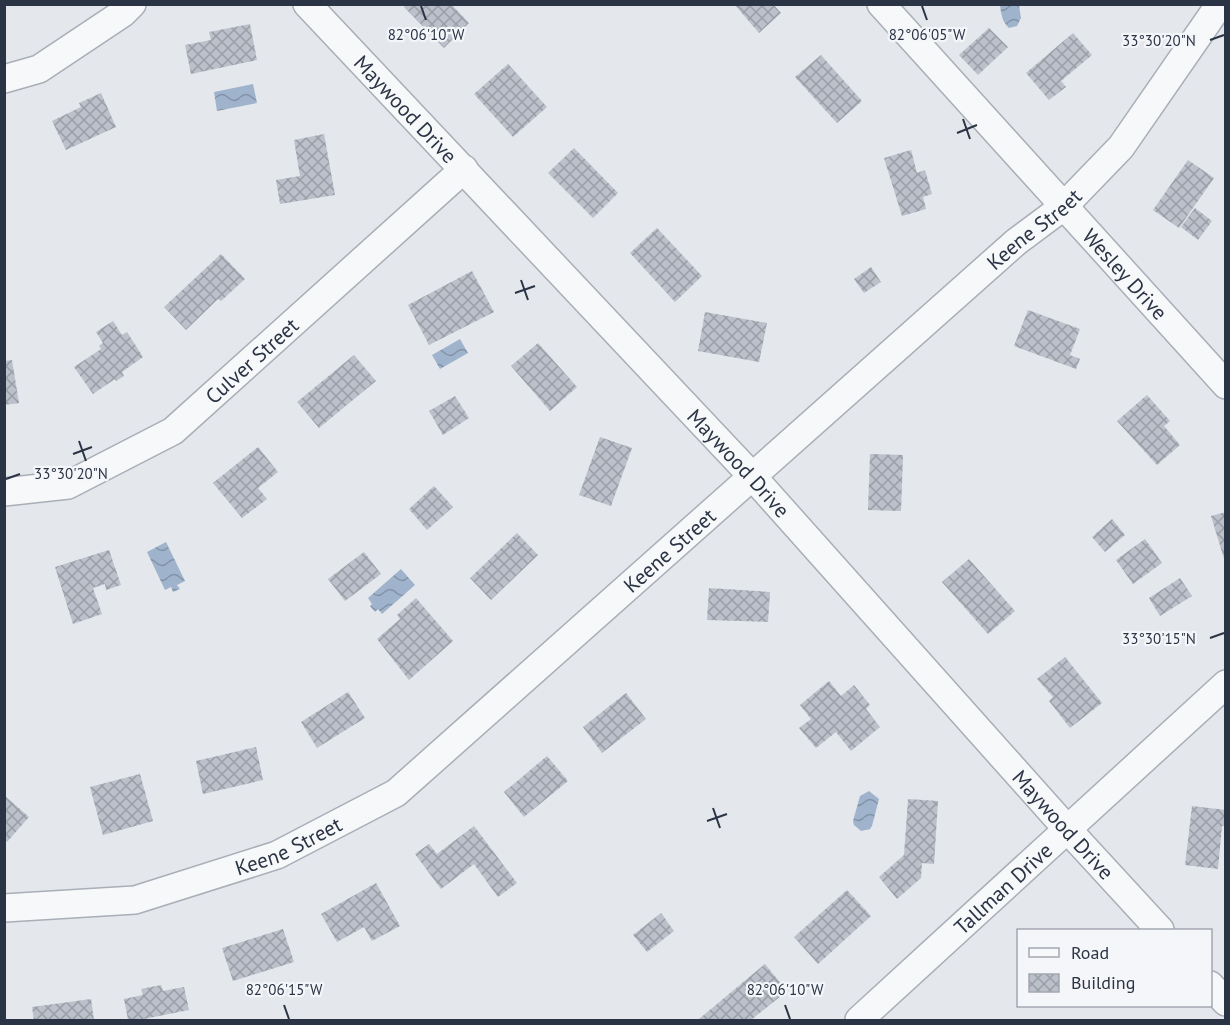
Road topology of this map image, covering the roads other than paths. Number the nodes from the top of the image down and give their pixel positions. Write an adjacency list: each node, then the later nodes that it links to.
1 (132, 4): 5 (street)
2 (307, 4): 6 (street, Maywood Drive)
3 (881, 4): 7 (street, Wesley Drive)
4 (1220, 4): 7 (street, Keene Street)
5 (4, 79)
6 (464, 169): 9 (street, Maywood Drive); 10 (street, Culver Street)
7 (1064, 207): 8 (street, Wesley Drive); 9 (street, Keene Street)
8 (1226, 385)
9 (752, 476): 12 (street, Maywood Drive); 13 (street, Keene Street)
10 (4, 492)
11 (1226, 684): 12 (street, Tallman Drive)
12 (1068, 830): 14 (street, Maywood Drive); 17 (street, Tallman Drive)
13 (4, 908)
14 (1159, 929)
15 (1212, 987): 16 (street)
16 (1226, 1002)
17 (859, 1020)

